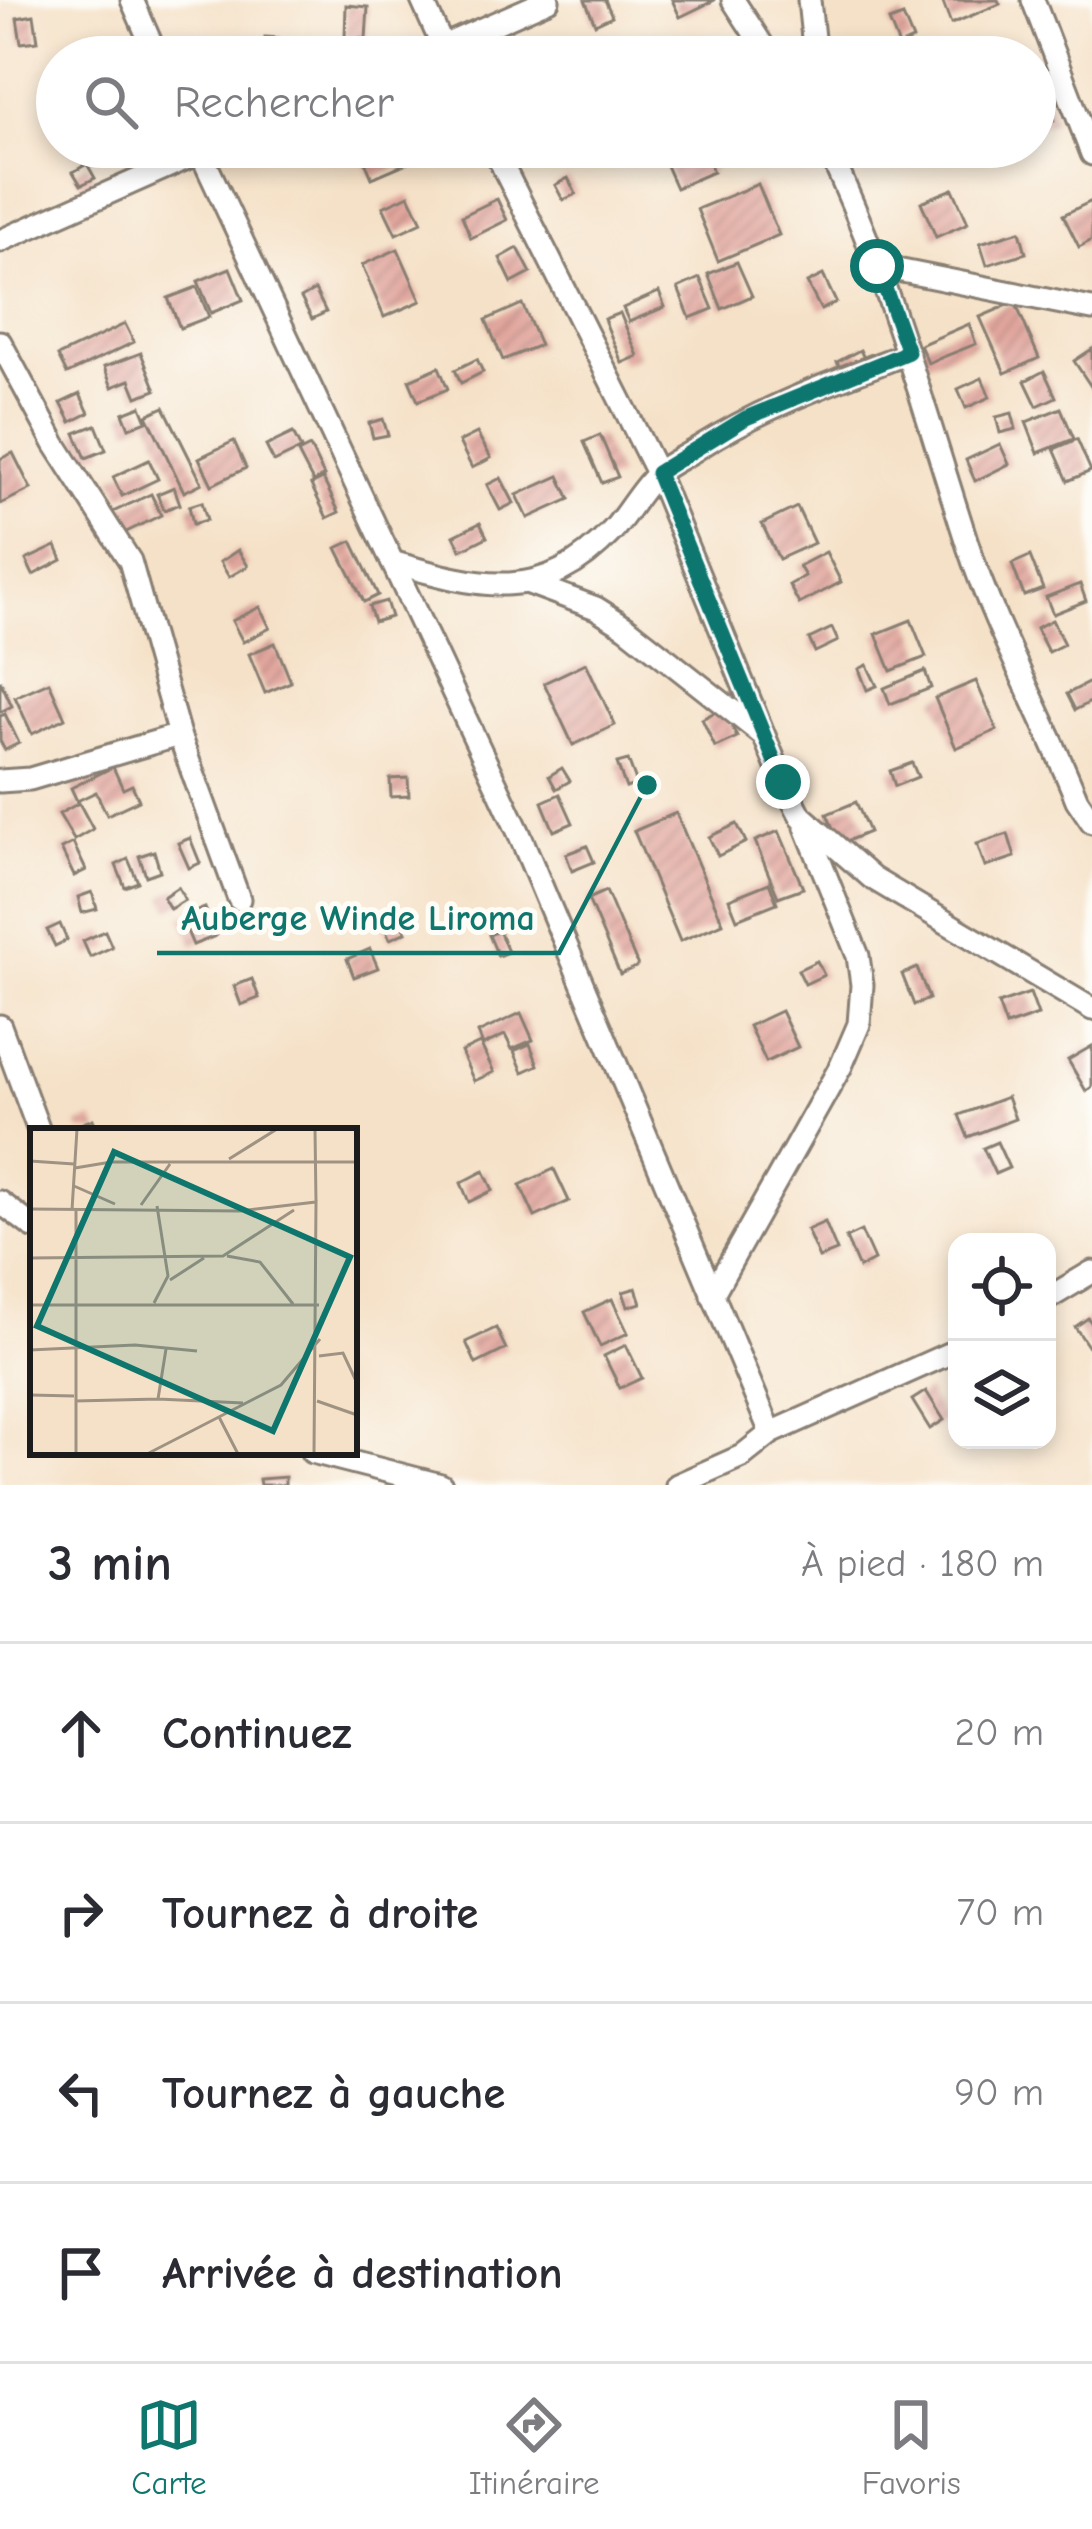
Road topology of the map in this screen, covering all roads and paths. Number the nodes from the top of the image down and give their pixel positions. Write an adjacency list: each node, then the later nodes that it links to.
1 (132, 0): 7 (street)
2 (422, 0): 8 (street)
3 (548, 0): 9 (street)
4 (734, 0): 10 (street)
5 (809, 0): 11 (street)
6 (1033, 0): 12 (street)
7 (148, 36)
8 (438, 36)
9 (477, 36)
10 (757, 36)
11 (813, 36)
12 (1047, 36)
13 (1056, 60): 14 (street)
14 (1092, 154)
15 (162, 168): 19 (street)
16 (213, 168): 25 (street)
17 (504, 168): 24 (street)
18 (836, 168): 20 (street)
19 (0, 242)
20 (877, 266): 21 (street); 23 (street)
21 (1092, 309)
22 (0, 342): 27 (street)
23 (908, 352): 24 (street); 31 (street)
24 (657, 473): 26 (street); 28 (street)
25 (392, 562): 26 (street); 39 (street)
26 (529, 583): 28 (street)
27 (178, 735): 29 (street); 32 (street)
28 (766, 738): 30 (street)
29 (0, 782)
30 (801, 816): 33 (street); 39 (street)
31 (1092, 822)
32 (238, 899)
33 (1092, 1009)
34 (0, 1026): 35 (street)
35 (38, 1128)
36 (0, 1202): 37 (street)
37 (30, 1225)
38 (1092, 1272): 40 (street)
39 (712, 1294): 42 (street)
40 (1056, 1294)
41 (948, 1354): 42 (street)
42 (771, 1433): 45 (street)
43 (321, 1455): 44 (street)
44 (441, 1485)
45 (677, 1485)

